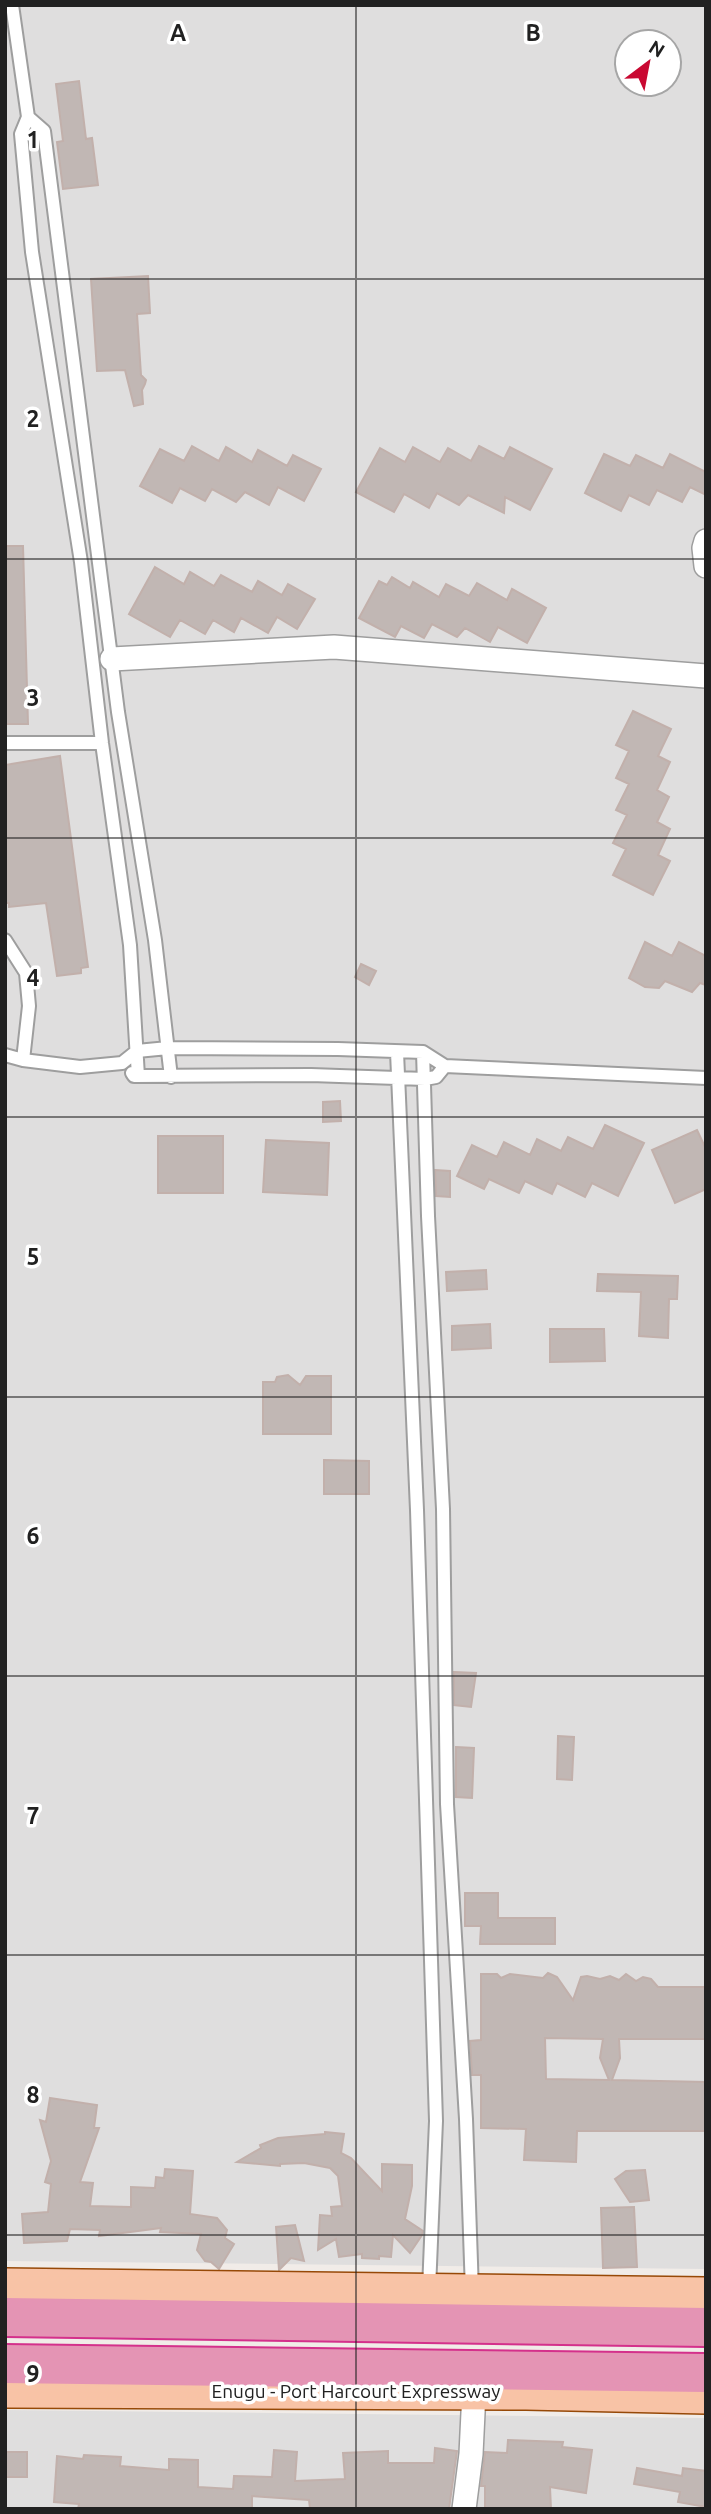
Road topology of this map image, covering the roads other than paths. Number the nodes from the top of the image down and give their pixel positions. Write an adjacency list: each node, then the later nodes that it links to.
1 (12, 5): 2 (lane)
2 (28, 117): 5 (lane); 8 (lane)
3 (706, 541): 4 (street)
4 (706, 566)
5 (112, 659): 6 (street); 10 (lane)
6 (706, 676)
7 (5, 743): 8 (lane)
8 (102, 743): 11 (lane)
9 (5, 940): 15 (lane)
10 (168, 1048): 11 (lane); 12 (lane); 19 (lane)
11 (137, 1051): 16 (lane); 18 (lane)
12 (397, 1052): 13 (lane); 21 (lane)
13 (423, 1052): 17 (lane); 22 (lane)
14 (5, 1055): 15 (lane)
15 (23, 1060): 16 (lane)
16 (122, 1063): 18 (lane)
17 (445, 1066): 20 (lane); 22 (lane)
18 (138, 1076): 19 (lane)
19 (171, 1077): 21 (lane)
20 (706, 1078)
21 (399, 1079): 22 (lane); 24 (lane)
22 (425, 1079): 25 (lane)
23 (5, 2287): 24 (main road)
24 (429, 2291): 25 (main road)
25 (472, 2292): 26 (main road)
26 (706, 2296)
27 (5, 2317): 28 (highway)
28 (706, 2327)
29 (5, 2364): 30 (highway, Enugu - Port Harcourt Expressway)
30 (706, 2373)
31 (5, 2389): 32 (main road, Enugu - Port Harcourt Expressway)
32 (474, 2392): 33 (main road, Enugu - Port Harcourt Expressway); 34 (street)
33 (706, 2395)
34 (464, 2509)

